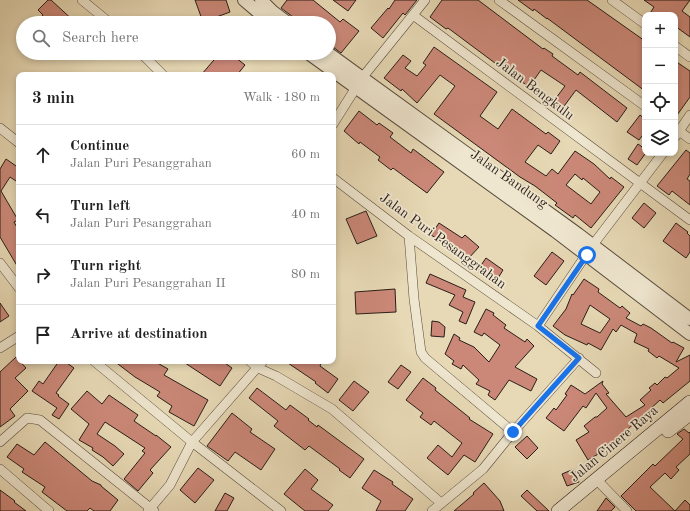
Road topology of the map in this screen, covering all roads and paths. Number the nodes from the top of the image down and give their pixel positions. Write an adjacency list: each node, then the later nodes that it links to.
1 (82, 0): 7 (street)
2 (244, 0): 8 (street)
3 (261, 0): 9 (street)
4 (425, 0): 10 (street)
5 (499, 0): 19 (street)
6 (612, 0): 11 (street)
7 (101, 16)
8 (263, 16)
9 (279, 16)
10 (413, 16): 18 (street); 29 (street, Jalan Bengkulu)
11 (642, 22)
12 (678, 48): 13 (street)
13 (690, 57)
14 (148, 60): 17 (street)
15 (320, 60): 18 (street, Jalan Bandung)
16 (335, 60): 18 (street, Jalan Bandung)
17 (160, 72)
18 (358, 83): 21 (street); 32 (street, Jalan Bandung)
19 (642, 104)
20 (690, 116): 23 (street)
21 (336, 119)
22 (0, 128): 26 (street)
23 (678, 130)
24 (678, 133): 25 (street)
25 (690, 139)
26 (16, 141)
27 (661, 156): 29 (street)
28 (336, 180): 31 (street, Jalan Puri Pesanggrahan)
29 (640, 184): 30 (street, Jalan Bengkulu); 32 (street)
30 (690, 220)
31 (409, 236): 36 (street, Jalan Puri Pesanggrahan); 46 (street)
32 (590, 250): 35 (street, Jalan Bandung); 36 (street); 37 (street, Jalan Bandung)
33 (0, 263): 34 (street)
34 (16, 284)
35 (690, 320)
36 (538, 326): 40 (street, Jalan Puri Pesanggrahan)
37 (690, 334)
38 (16, 338): 39 (street)
39 (0, 348)
40 (579, 358): 43 (street, Jalan Puri Pesanggrahan); 46 (street)
41 (98, 364): 48 (street)
42 (260, 364): 48 (street); 51 (street)
43 (596, 373)
44 (690, 402): 50 (main road, Jalan Cinere Raya)
45 (690, 414): 50 (main road, Jalan Cinere Raya)
46 (513, 432): 51 (street)
47 (0, 442): 52 (street)
48 (192, 442): 52 (street); 54 (street)
49 (0, 469): 53 (street)
50 (599, 482): 56 (main road, Jalan Cinere Raya); 57 (main road, Jalan Cinere Raya); 58 (street)
51 (441, 504): 55 (street)
52 (151, 510)
53 (49, 511)
54 (281, 511)
55 (432, 511)
56 (558, 511)
57 (570, 511)
58 (627, 511)

